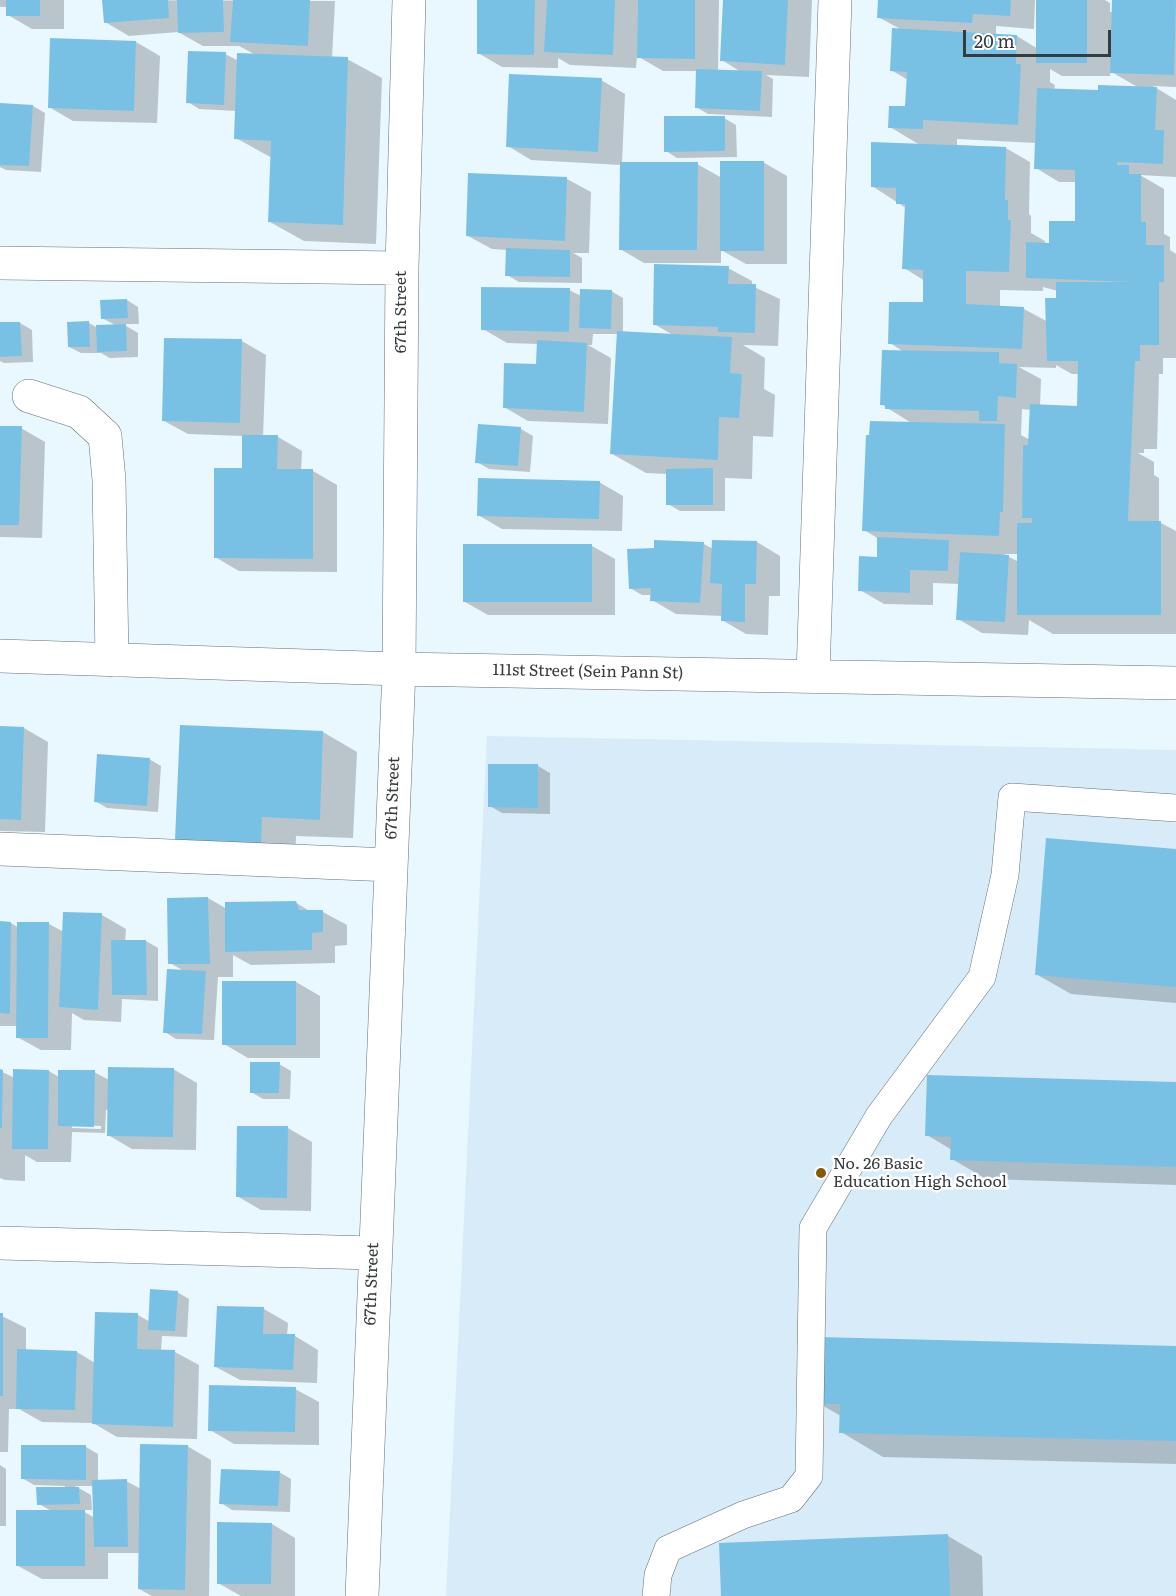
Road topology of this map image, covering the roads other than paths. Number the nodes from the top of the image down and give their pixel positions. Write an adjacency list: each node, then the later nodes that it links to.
1 (410, 0): 4 (street, 67th Street)
2 (835, 0): 9 (street)
3 (0, 263): 4 (street)
4 (402, 268): 8 (street, 67th Street)
5 (29, 396): 7 (street)
6 (0, 656): 7 (street, 111st Street (Sein Pann St))
7 (112, 660): 8 (street, 111st Street (Sein Pann St))
8 (399, 669): 9 (street, 111st Street (Sein Pann St)); 13 (street, 67th Street)
9 (813, 675): 10 (street, 111st Street (Sein Pann St))
10 (1176, 683)
11 (1176, 808): 17 (lane)
12 (0, 849): 13 (street)
13 (391, 865): 15 (street, 67th Street)
14 (0, 1243): 15 (street)
15 (373, 1253): 16 (street, 67th Street)
16 (362, 1596)
17 (657, 1596)

